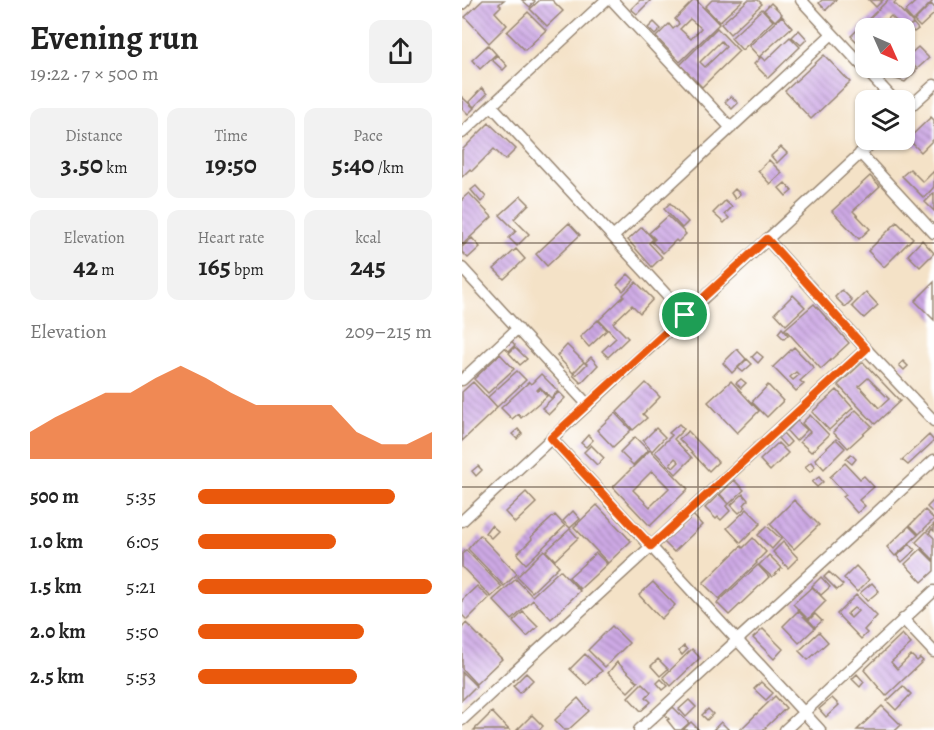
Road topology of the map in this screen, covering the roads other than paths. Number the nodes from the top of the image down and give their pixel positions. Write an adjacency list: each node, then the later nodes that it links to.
1 (466, 0): 5 (street)
2 (606, 0): 10 (street)
3 (612, 0): 11 (street)
4 (801, 0): 6 (street)
5 (462, 4)
6 (832, 34): 8 (street); 11 (street)
7 (934, 85): 9 (street)
8 (885, 90)
9 (915, 102)
10 (492, 106): 12 (street); 16 (street)
11 (731, 128): 16 (street)
12 (462, 133)
13 (863, 150): 14 (street)
14 (860, 153): 15 (street); 17 (street)
15 (934, 233)
16 (613, 237): 19 (street)
17 (767, 239): 19 (street); 21 (street)
18 (462, 268): 20 (street)
19 (685, 315): 23 (street)
20 (518, 328): 22 (street); 23 (street)
21 (866, 349): 24 (street); 28 (street)
22 (462, 380)
23 (588, 405): 25 (street)
24 (934, 420)
25 (551, 438): 27 (street); 28 (street)
26 (934, 460): 31 (street)
27 (462, 521)
28 (651, 546): 31 (street); 34 (street)
29 (934, 591): 30 (street)
30 (903, 619): 32 (street); 33 (street)
31 (737, 640): 33 (street); 35 (street)
32 (934, 652)
33 (804, 713): 36 (street); 37 (street)
34 (462, 720)
35 (639, 730)
36 (785, 730)
37 (820, 730)

